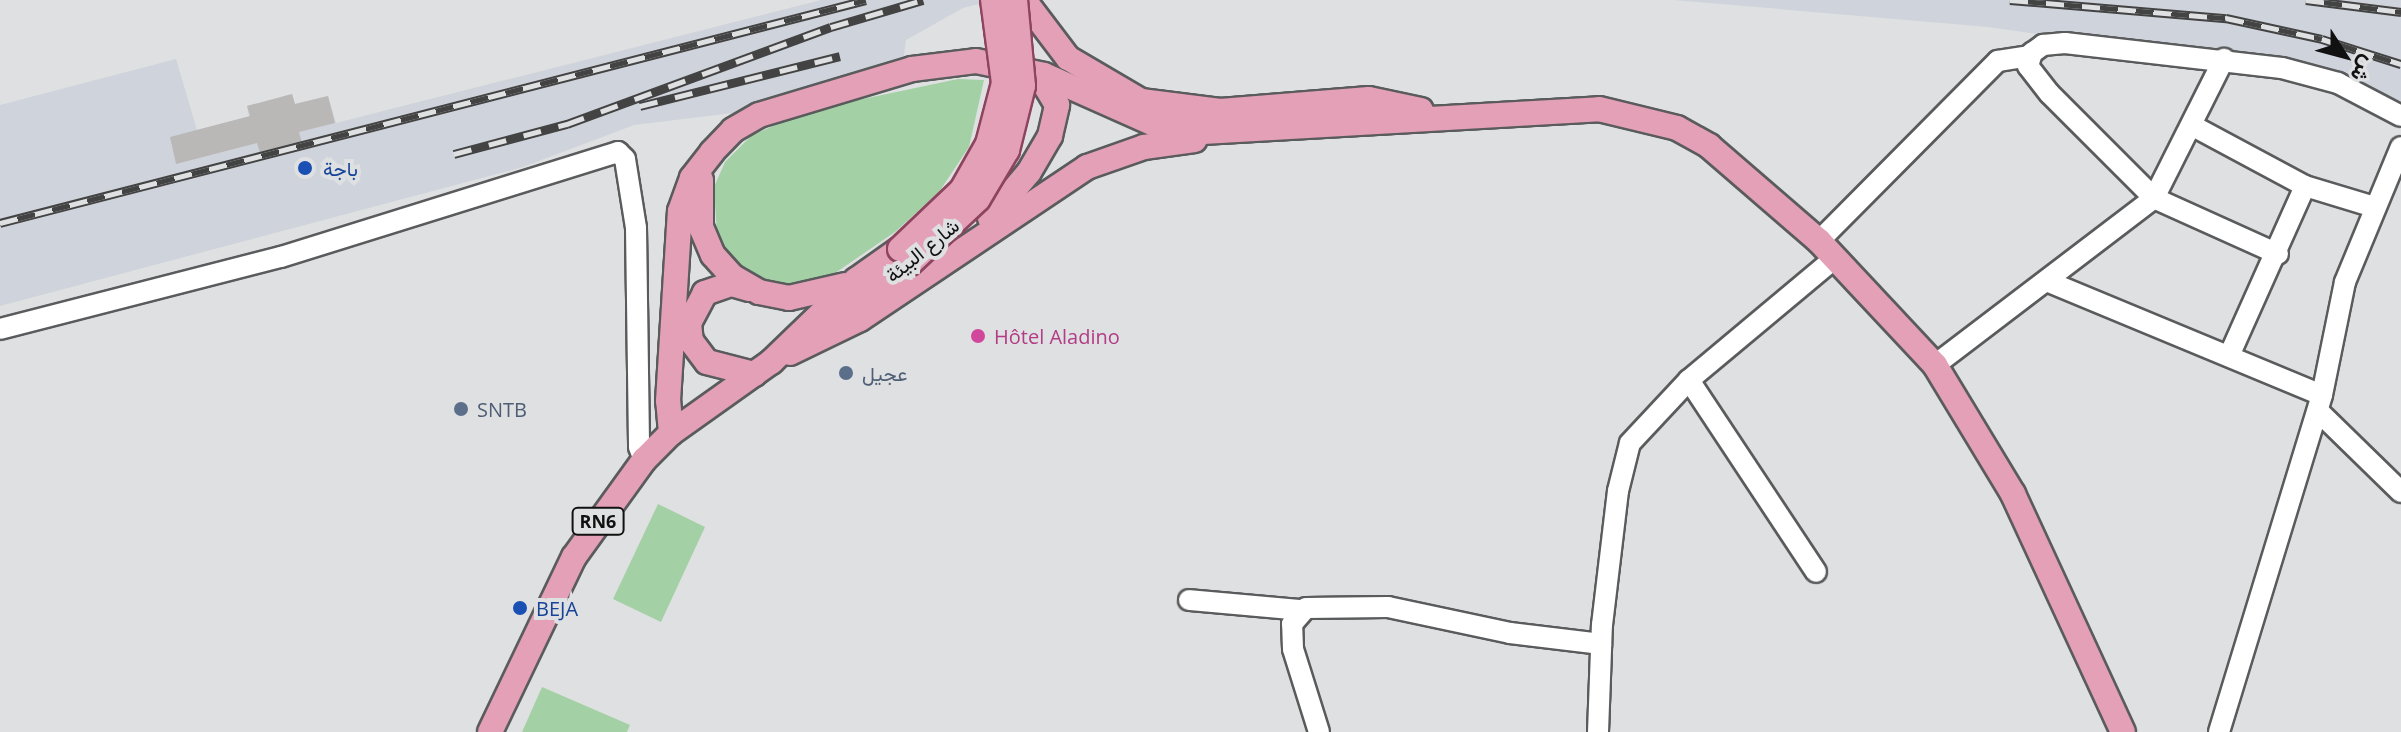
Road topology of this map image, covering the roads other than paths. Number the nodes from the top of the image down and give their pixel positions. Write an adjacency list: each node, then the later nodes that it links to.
1 (993, 0): 18 (main road, شارع البيئة / RN6, bridge)
2 (1015, 0): 18 (main road, شارع البيئة / RN6, bridge)
3 (1024, 0): 7 (main road)
4 (2029, 56): 5 (street); 14 (street); 16 (street)
5 (2224, 59): 8 (street); 9 (street)
6 (1037, 73): 10 (main road); 12 (main road); 19 (main road)
7 (1446, 116): 10 (main road); 16 (main road)
8 (2401, 116)
9 (2193, 126): 13 (street); 14 (street)
10 (1247, 132): 19 (main road)
11 (2401, 147): 15 (street)
12 (712, 152): 22 (main road); 24 (main road)
13 (2305, 186): 15 (street); 17 (street)
14 (2154, 198): 17 (street); 21 (street)
15 (2374, 207): 30 (street)
16 (1827, 249): 28 (main road); 29 (street)
17 (2278, 254): 26 (street)
18 (905, 256): 20 (main road, شارع البيئة / RN6); 27 (main road, شارع البيئة / RN6)
19 (934, 268): 27 (main road)
20 (856, 280): 22 (main road); 27 (main road, شارع البيئة / RN6)
21 (2049, 282): 26 (street); 28 (street)
22 (759, 292): 24 (main road)
23 (640, 305): 24 (street); 25 (street); 32 (street)
24 (681, 320): 27 (main road); 31 (main road)
25 (0, 329)
26 (2229, 356): 30 (street)
27 (771, 364): 31 (main road, شارع البيئة / RN6)
28 (1935, 365): 41 (main road)
29 (1689, 380): 34 (street); 37 (street)
30 (2320, 403): 33 (street); 42 (street)
31 (671, 433): 32 (main road, شارع البيئة / RN6)
32 (644, 460): 38 (main road, شارع البيئة / RN6)
33 (2401, 492)
34 (1816, 572)
35 (1189, 600): 36 (street)
36 (1301, 610): 37 (street); 39 (street)
37 (1601, 644): 40 (street)
38 (490, 732)
39 (1319, 732)
40 (1598, 732)
41 (2123, 732)
42 (2219, 732)

